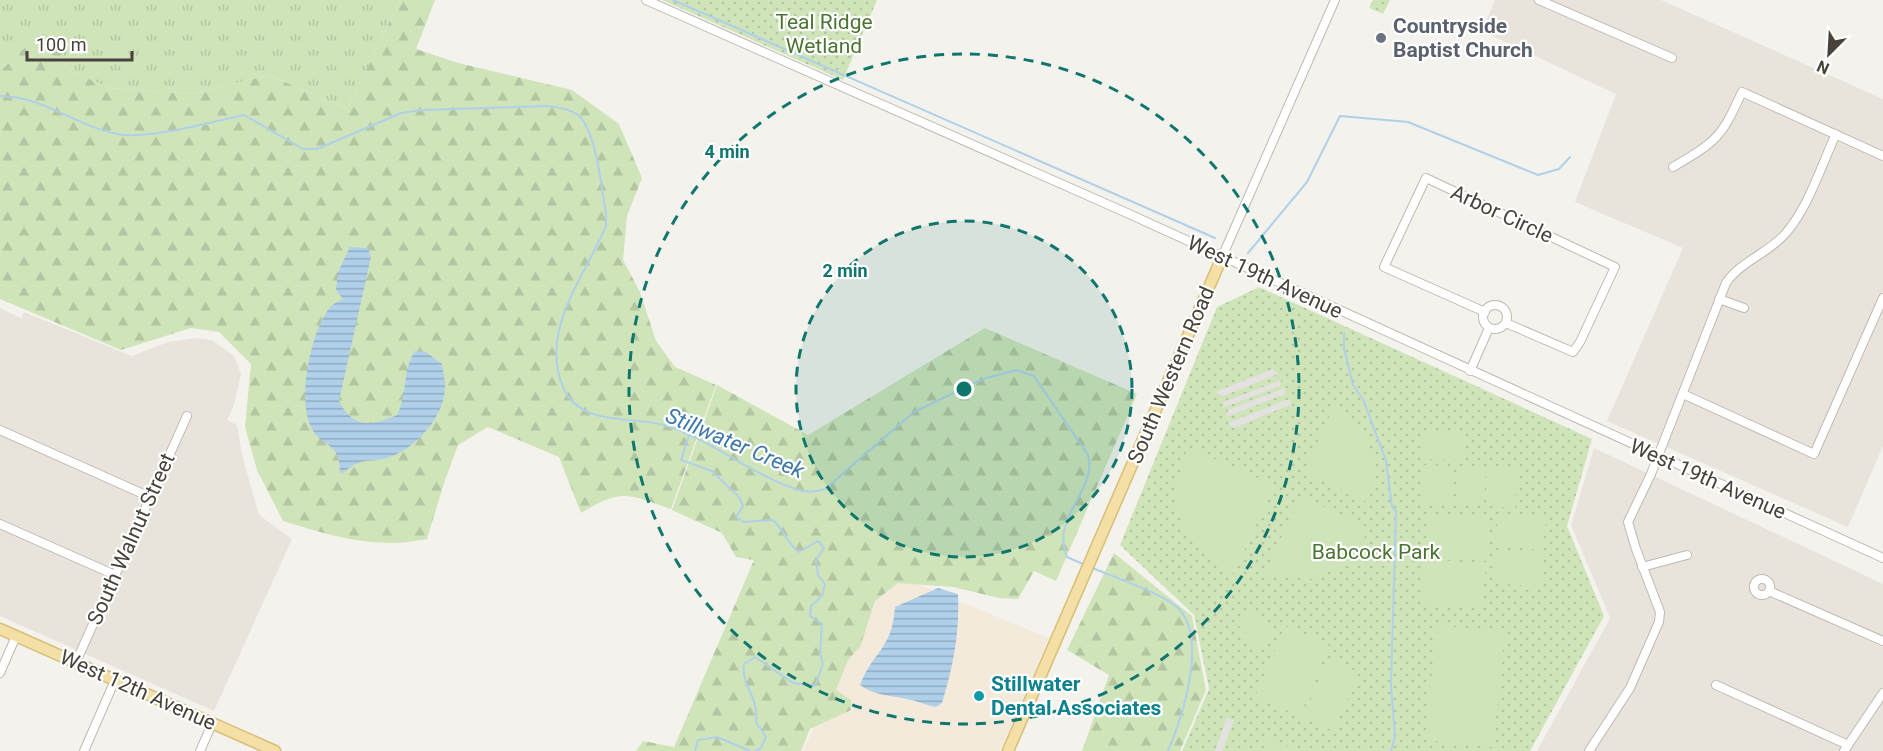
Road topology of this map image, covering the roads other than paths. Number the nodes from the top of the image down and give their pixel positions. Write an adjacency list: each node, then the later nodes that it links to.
1 (646, 0): 8 (street, West 19th Avenue)
2 (1335, 0): 8 (street, South Western Road)
3 (1539, 0): 4 (street)
4 (1672, 58)
5 (1836, 134): 6 (street); 7 (street); 10 (street)
6 (1883, 156)
7 (1673, 167)
8 (1222, 257): 15 (street, West 19th Avenue); 40 (main road, South Western Road)
9 (1883, 298): 16 (street)
10 (1719, 299): 11 (street); 16 (street)
11 (1743, 308)
12 (1485, 312): 13 (street); 13 (street, Arbor Circle); 14 (street)
13 (1506, 323): 14 (street)
14 (1489, 327): 15 (street)
15 (1470, 371): 19 (street, West 19th Avenue)
16 (1683, 394): 19 (street)
17 (187, 416): 20 (street, South Walnut Street)
18 (0, 430): 20 (street)
19 (1657, 456): 23 (street, West 19th Avenue); 24 (street)
20 (150, 497): 25 (street, South Walnut Street)
21 (0, 524): 25 (street)
22 (1687, 555): 24 (street)
23 (1883, 558)
24 (1642, 567): 41 (street)
25 (115, 575): 30 (street, South Walnut Street)
26 (1769, 591): 29 (street)
27 (0, 629): 28 (main road, West 12th Avenue)
28 (16, 636): 30 (main road, West 12th Avenue); 31 (street)
29 (1883, 641)
30 (76, 662): 32 (main road, West 12th Avenue)
31 (0, 673)
32 (115, 680): 35 (main road, West 12th Avenue); 37 (street)
33 (1716, 685): 36 (street)
34 (1883, 693): 36 (street)
35 (212, 723): 38 (street); 39 (main road, West 12th Avenue)
36 (1846, 748)
37 (84, 751)
38 (200, 751)
39 (275, 751)
40 (1008, 751)
41 (1589, 751)

